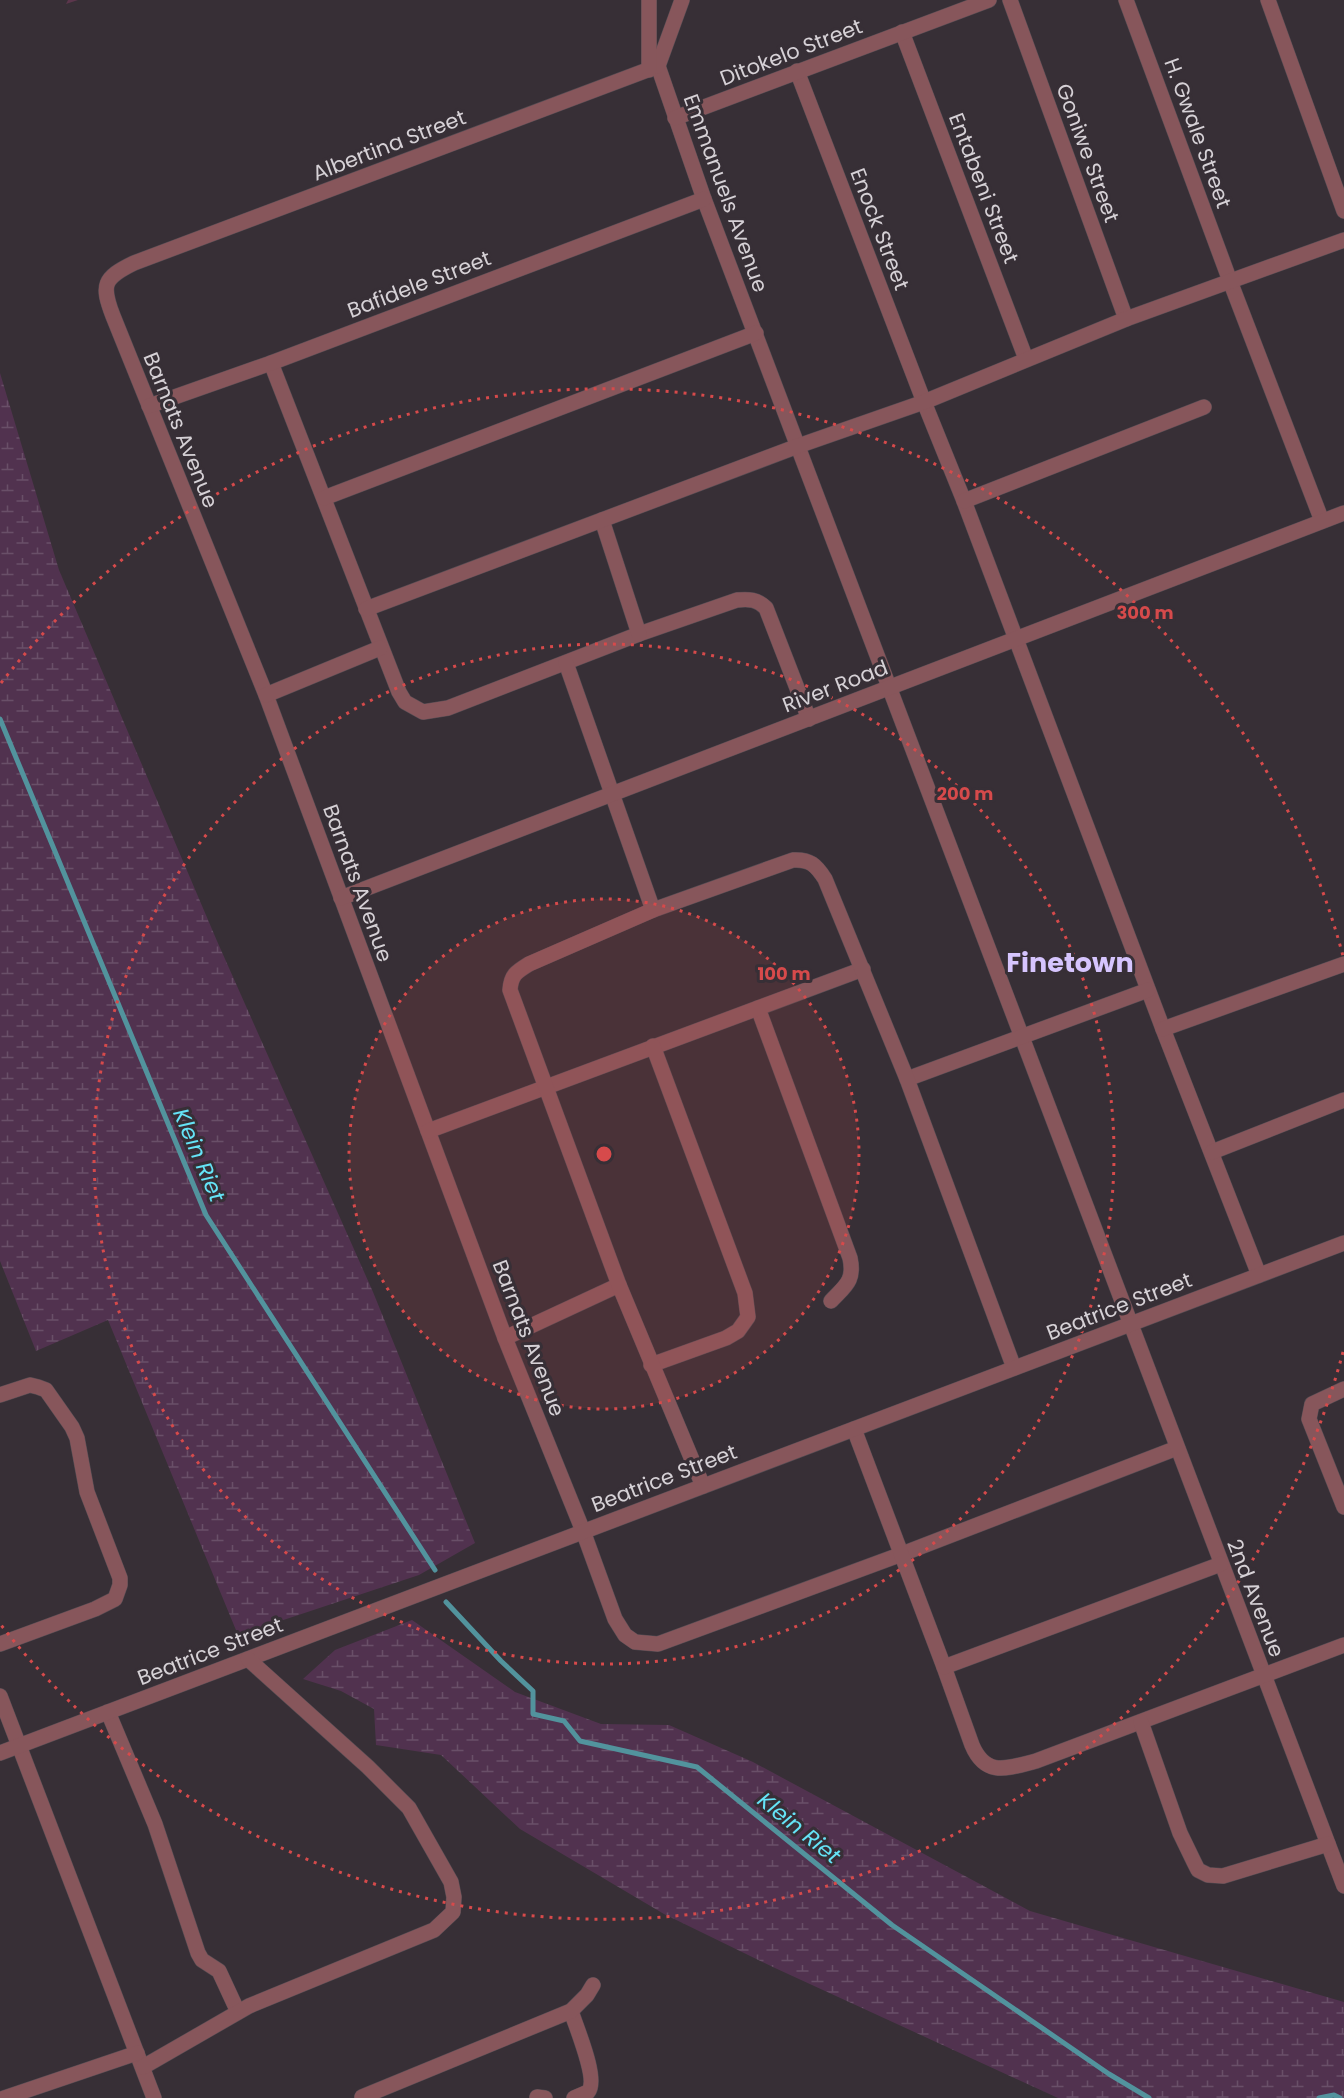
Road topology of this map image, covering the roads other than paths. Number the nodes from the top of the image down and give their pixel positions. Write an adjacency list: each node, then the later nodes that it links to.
1 (649, 0): 8 (street, Emmanuels Avenue)
2 (682, 0): 8 (street)
3 (989, 0): 7 (street, Ditokelo Street)
4 (1010, 0): 16 (street, Goniwe Street)
5 (1126, 0): 15 (street, H. Gwale Street)
6 (1268, 0): 12 (street)
7 (902, 32): 9 (street, Ditokelo Street); 18 (street, Entabeni Street)
8 (654, 68): 10 (street, Emmanuels Avenue); 14 (street, Albertina Street)
9 (797, 71): 10 (street, Ditokelo Street); 20 (street, Enock Street)
10 (675, 118): 11 (street, Emmanuels Avenue)
11 (704, 199): 17 (street, Emmanuels Avenue); 19 (street, Bafidele Street)
12 (1344, 212)
13 (1344, 240): 15 (street)
14 (134, 264): 21 (street, Barnats Avenue)
15 (1230, 281): 16 (street); 28 (street, H. Gwale Street)
16 (1126, 319): 18 (street)
17 (756, 333): 23 (street, Emmanuels Avenue); 24 (street)
18 (1026, 359): 20 (street)
19 (271, 363): 21 (street, Bafidele Street); 24 (street)
20 (924, 402): 23 (street); 25 (street, Enock Street)
21 (149, 406): 35 (street, Barnats Avenue)
22 (1204, 407): 25 (street)
23 (798, 446): 27 (street); 34 (street, Emmanuels Avenue)
24 (324, 498): 29 (street)
25 (964, 501): 31 (street, Enock Street)
26 (1344, 513): 28 (street, River Road)
27 (602, 520): 29 (street); 30 (street)
28 (1322, 521): 31 (street, River Road)
29 (366, 609): 32 (street)
30 (639, 634): 33 (street); 36 (street)
31 (1015, 639): 34 (street, River Road); 42 (street, Enock Street)
32 (380, 648): 33 (street); 35 (street)
33 (566, 663): 37 (street)
34 (889, 688): 36 (street, River Road); 45 (street, 2nd Avenue)
35 (266, 695): 38 (street, Barnats Avenue)
36 (809, 718): 37 (street, River Road)
37 (613, 794): 38 (street, River Road); 39 (street)
38 (341, 898): 50 (street, Barnats Avenue)
39 (653, 910): 41 (street); 48 (street)
40 (1344, 964): 44 (street)
41 (863, 969): 43 (street); 47 (street)
42 (1148, 990): 44 (street, Enock Street); 45 (street)
43 (758, 1008): 46 (street); 55 (street)
44 (1163, 1029): 51 (street, Enock Street)
45 (1021, 1036): 47 (street); 56 (street, 2nd Avenue)
46 (653, 1046): 48 (street); 58 (street)
47 (907, 1079): 59 (street)
48 (545, 1087): 50 (street); 54 (street)
49 (1344, 1100): 51 (street)
50 (428, 1131): 57 (street, Barnats Avenue)
51 (1212, 1152): 53 (street, Enock Street)
52 (1344, 1244): 53 (street, Beatrice Street)
53 (1259, 1275): 56 (street, Beatrice Street)
54 (619, 1285): 57 (street); 58 (street)
55 (831, 1301)
56 (1130, 1324): 59 (street, Beatrice Street); 63 (street, 2nd Avenue)
57 (505, 1338): 66 (street, Barnats Avenue)
58 (651, 1365): 64 (street)
59 (1014, 1368): 62 (street, Beatrice Street)
60 (1344, 1389): 65 (street)
61 (0, 1395): 69 (street)
62 (854, 1429): 64 (street, Beatrice Street); 67 (street)
63 (1177, 1448): 67 (street, Barnats Avenue); 68 (street, 2nd Avenue)
64 (703, 1486): 66 (street, Beatrice Street)
65 (1344, 1507)
66 (583, 1531): 67 (street, Barnats Avenue); 71 (street, Beatrice Street)
67 (902, 1554): 72 (street)
68 (1221, 1564): 72 (street); 73 (street, 2nd Avenue)
69 (0, 1644)
70 (1344, 1646): 73 (street)
71 (248, 1659): 75 (street, Beatrice Street); 83 (street)
72 (944, 1666): 76 (street)
73 (1263, 1676): 76 (street); 79 (street, 2nd Avenue)
74 (0, 1696): 77 (street)
75 (108, 1712): 77 (street, Beatrice Street); 83 (street)
76 (1141, 1722): 79 (street)
77 (19, 1746): 78 (street, Beatrice Street); 84 (street)
78 (0, 1753)
79 (1328, 1844): 80 (street, 2nd Avenue)
80 (1344, 1887)
81 (593, 1985): 82 (street)
82 (571, 2011): 87 (street); 88 (street)
83 (238, 2012): 84 (street)
84 (140, 2060): 85 (street); 86 (street)
85 (4, 2098)
86 (154, 2098)
87 (362, 2098)
88 (574, 2098)

